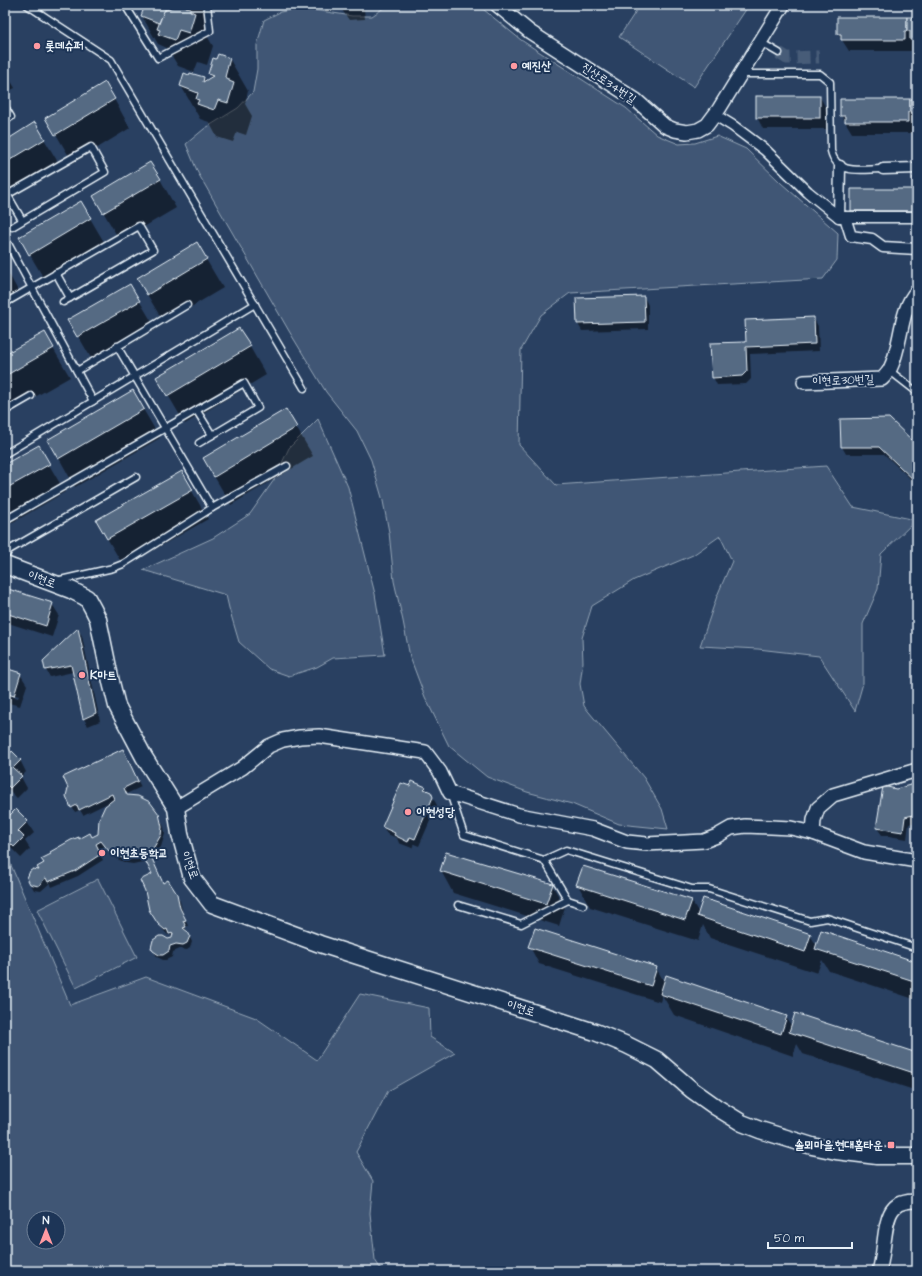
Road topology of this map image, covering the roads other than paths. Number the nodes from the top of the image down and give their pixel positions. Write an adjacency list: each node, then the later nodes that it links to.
1 (27, 5): 28 (lane)
2 (125, 5): 3 (lane)
3 (207, 5)
4 (497, 5): 10 (street, 진산로34번길)
5 (783, 5): 6 (street, 진산로34번길)
6 (760, 42): 7 (lane); 8 (street, 진산로34번길)
7 (779, 53)
8 (740, 74): 10 (street, 진산로34번길); 12 (lane)
9 (5, 107): 11 (lane)
10 (717, 112): 16 (street)
11 (5, 120)
12 (840, 166): 14 (lane); 16 (street)
13 (917, 168): 14 (street)
14 (883, 169)
15 (6, 195): 18 (lane); 18 (lane)
16 (842, 217): 17 (street); 21 (street)
17 (917, 217)
18 (22, 220): 19 (lane)
19 (12, 227)
20 (5, 238): 23 (lane)
21 (917, 249)
22 (56, 273): 23 (lane); 25 (lane); 25 (lane)
23 (32, 288): 27 (lane); 32 (lane)
24 (917, 291): 31 (street, 이현로30번길)
25 (70, 298): 26 (lane)
26 (63, 302)
27 (5, 303)
28 (255, 304): 33 (lane); 35 (lane)
29 (187, 305): 30 (lane)
30 (116, 346): 32 (lane); 33 (lane)
31 (890, 370): 34 (street, 이현로30번길); 36 (lane)
32 (76, 371): 38 (lane)
33 (134, 375): 38 (lane); 41 (lane)
34 (804, 382)
35 (304, 388)
36 (917, 392)
37 (31, 396): 39 (lane)
38 (93, 401): 44 (lane)
39 (5, 411)
40 (197, 411): 41 (lane); 42 (lane); 42 (lane)
41 (165, 428): 47 (lane); 48 (lane)
42 (212, 435): 43 (lane)
43 (199, 443)
44 (5, 454)
45 (287, 466): 47 (lane)
46 (136, 478): 51 (lane)
47 (212, 508): 52 (lane)
48 (5, 520)
49 (5, 543): 51 (lane)
50 (5, 557): 51 (lane)
51 (7, 558): 55 (street, 이현로)
52 (5, 561)
53 (917, 770): 56 (street)
54 (450, 793): 55 (street); 56 (street); 57 (lane)
55 (176, 808): 63 (street, 이현로)
56 (813, 833): 58 (street)
57 (544, 860): 59 (lane); 62 (lane)
58 (917, 861)
59 (568, 900): 60 (lane); 61 (lane)
60 (458, 905)
61 (582, 905)
62 (917, 948)
63 (917, 1156)
64 (917, 1201): 65 (street)
65 (879, 1271)

